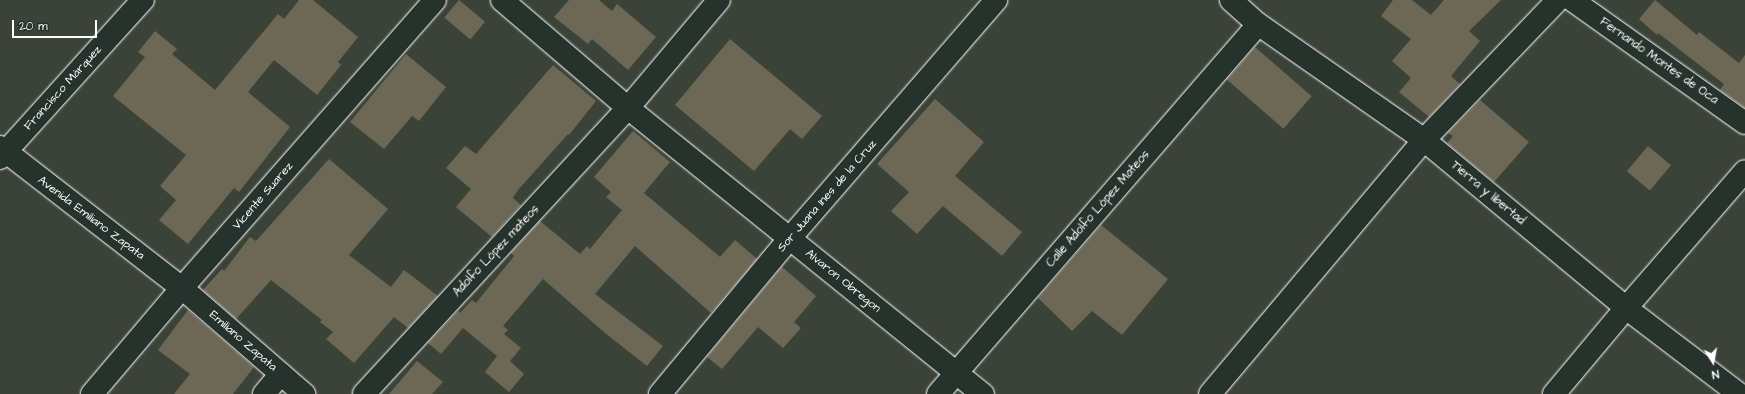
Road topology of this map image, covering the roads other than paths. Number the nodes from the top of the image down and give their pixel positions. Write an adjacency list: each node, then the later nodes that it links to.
1 (143, 0): 13 (street, Francisco Márquez)
2 (435, 0): 16 (street, Vicente Suarez)
3 (502, 0): 10 (street, Alvaron Obregon)
4 (719, 0): 10 (street)
5 (996, 0): 15 (street, Sor Juana Ines de la Cruz)
6 (1231, 0): 9 (street, Tierra y libertad)
7 (1558, 0): 12 (street)
8 (1572, 0): 11 (street, Fernando Montes de Oca)
9 (1258, 24): 12 (street, Tierra y libertad); 18 (street, Calle Adolfo López Mateos)
10 (628, 108): 15 (street, Alvaron Obregon); 23 (street, Adolfo López mateos)
11 (1745, 123)
12 (1424, 140): 17 (street, Tierra y libertad); 27 (street)
13 (2, 153): 16 (street, Avenida Emiliano Zapata)
14 (1745, 171): 17 (street)
15 (790, 238): 18 (street, Alvaron Obregon); 24 (street, Sor Juana Ines de la Cruz)
16 (182, 288): 19 (street, Emiliano Zapata); 20 (street, Vicente Suarez)
17 (1626, 308): 28 (street); 29 (street, Tierra y libertad)
18 (957, 373): 25 (street, Calle Adolfo López Mateos); 26 (street, Alvaron Obregon)
19 (281, 374): 21 (street); 22 (street, Emiliano Zapata)
20 (92, 394)
21 (264, 394)
22 (304, 394)
23 (364, 394)
24 (660, 394)
25 (938, 394)
26 (983, 394)
27 (1210, 394)
28 (1554, 394)
29 (1739, 394)

